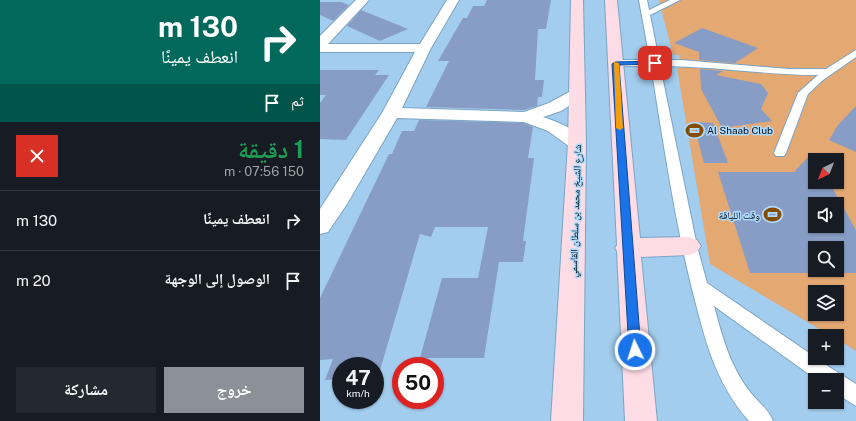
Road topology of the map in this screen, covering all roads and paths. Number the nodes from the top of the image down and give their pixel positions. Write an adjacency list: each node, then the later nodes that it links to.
1 (363, 0): 9 (street)
2 (453, 0): 12 (street)
3 (577, 0): 19 (main road, شارع الشيخ محمد بن سلطان القاسمي)
4 (611, 0): 15 (main road)
5 (643, 0): 8 (lane)
6 (676, 0): 7 (lane)
7 (665, 2): 8 (lane)
8 (646, 14): 14 (lane)
9 (326, 31): 10 (street)
10 (320, 44)
11 (320, 48): 12 (street)
12 (424, 48): 20 (street)
13 (856, 54): 17 (lane)
14 (655, 63): 15 (lane); 16 (lane); 25 (lane)
15 (615, 64): 26 (main road)
16 (776, 70): 17 (lane); 18 (lane)
17 (830, 72): 18 (lane)
18 (799, 86): 23 (lane)
19 (577, 94): 21 (street); 22 (main road, شارع الشيخ محمد بن سلطان القاسمي)
20 (391, 113): 21 (street); 24 (street)
21 (526, 117): 22 (street)
22 (577, 143): 32 (main road, شارع الشيخ محمد بن سلطان القاسمي)
23 (780, 153)
24 (320, 226)
25 (689, 246): 26 (main road); 27 (lane)
26 (627, 248): 30 (main road)
27 (700, 287): 28 (lane); 35 (lane)
28 (823, 373)
29 (844, 388): 31 (lane)
30 (638, 394): 33 (main road); 34 (lane)
31 (856, 396)
32 (567, 421)
33 (641, 421)
34 (647, 421)
35 (762, 421)

